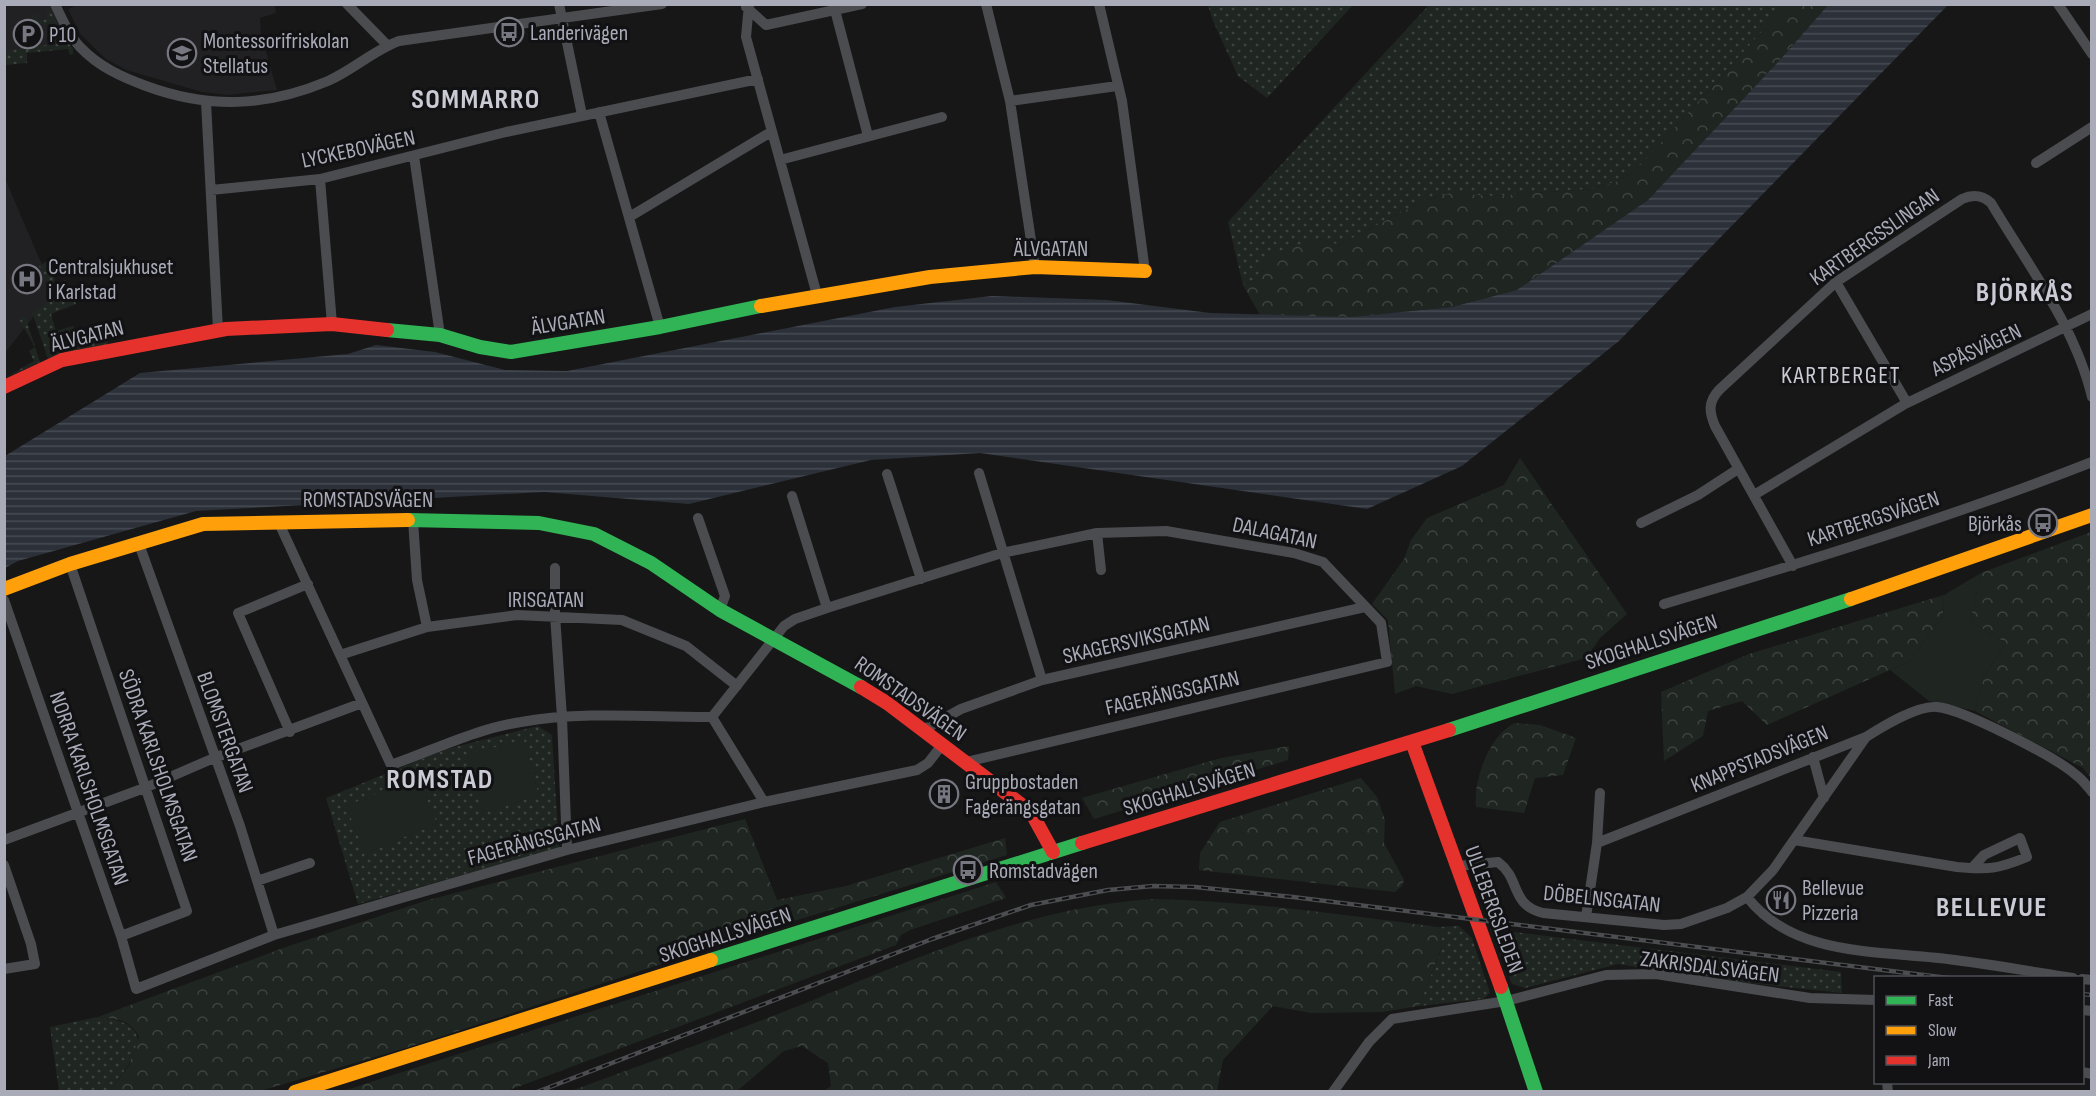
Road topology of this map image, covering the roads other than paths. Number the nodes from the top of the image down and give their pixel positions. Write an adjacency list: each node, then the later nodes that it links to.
1 (347, 4): 12 (street)
2 (559, 4): 11 (street)
3 (662, 4): 11 (street)
4 (862, 4): 10 (street)
5 (986, 4): 16 (street)
6 (1099, 4): 15 (street)
7 (2058, 4): 13 (street)
8 (56, 5): 17 (street)
9 (747, 6): 10 (street); 14 (street)
10 (835, 10): 23 (street)
11 (563, 19): 12 (street); 19 (street)
12 (387, 45): 17 (street)
13 (2091, 54)
14 (758, 79): 18 (street, LYCKEBOVÄGEN); 22 (street)
15 (1117, 86): 16 (street); 31 (street)
16 (1010, 101): 30 (street)
17 (206, 102): 28 (street)
18 (599, 112): 19 (street, LYCKEBOVÄGEN); 29 (street)
19 (582, 115): 24 (street, LYCKEBOVÄGEN)
20 (942, 117): 23 (street)
21 (2091, 127): 26 (street)
22 (771, 132): 25 (street); 29 (street)
23 (868, 136): 25 (street)
24 (414, 156): 27 (street, LYCKEBOVÄGEN); 39 (street)
25 (780, 160): 33 (street)
26 (2036, 163)
27 (320, 179): 28 (street, LYCKEBOVÄGEN); 35 (street)
28 (211, 190): 38 (street)
29 (631, 216): 36 (street)
30 (1035, 267): 31 (street, ÄLVGATAN); 33 (street, ÄLVGATAN)
31 (1145, 271)
32 (1836, 282): 37 (street, KARTBERGSSLINGAN); 42 (street); 44 (street, KARTBERGSSLINGAN)
33 (817, 295): 36 (street, ÄLVGATAN)
34 (2091, 314): 37 (street, ASPÅSVÄGEN)
35 (332, 324): 38 (street, ÄLVGATAN); 39 (street, ÄLVGATAN)
36 (660, 327): 39 (street, ÄLVGATAN)
37 (2067, 328): 41 (street, KARTBERGSSLINGAN); 42 (street, ASPÅSVÄGEN)
38 (218, 330): 40 (street, ÄLVGATAN)
39 (440, 335)
40 (4, 387)
41 (2091, 397)
42 (1907, 403): 47 (street, ASPÅSVÄGEN)
43 (2091, 462): 58 (street, KARTBERGSVÄGEN)
44 (1738, 469): 47 (street, KARTBERGSSLINGAN); 53 (street)
45 (979, 473): 56 (street)
46 (887, 474): 61 (street)
47 (1754, 495): 58 (street, KARTBERGSSLINGAN)
48 (792, 496): 67 (street)
49 (2091, 515): 82 (street, SKOGHALLSVÄGEN)
50 (698, 518): 68 (street)
51 (413, 520): 52 (street, ROMSTADSVÄGEN); 68 (street, ROMSTADSVÄGEN); 70 (street)
52 (278, 521): 55 (street, ROMSTADSVÄGEN); 62 (street)
53 (1641, 523)
54 (1097, 533): 56 (street, DALAGATAN); 60 (street); 66 (street, DALAGATAN)
55 (139, 544): 57 (street, ROMSTADSVÄGEN); 85 (street, BLOMSTERGATAN)
56 (1002, 553): 61 (street, DALAGATAN); 74 (street)
57 (70, 564): 63 (street, ROMSTADSVÄGEN); 87 (street, SÖDRA KARLSHOLMSGATAN)
58 (1794, 566): 65 (street, KARTBERGSVÄGEN)
59 (555, 568): 69 (street)
60 (1101, 570)
61 (921, 579): 67 (street, DALAGATAN)
62 (308, 584): 72 (street); 80 (street)
63 (4, 589)
64 (4, 600): 92 (street, NORRA KARLSHOLMSGATAN)
65 (1664, 604)
66 (1365, 607): 73 (street, DALAGATAN); 74 (street, SKAGERSVIKSGATAN)
67 (827, 608): 71 (street, DALAGATAN)
68 (720, 610): 71 (street, ROMSTADSVÄGEN)
69 (555, 615): 70 (street, IRISGATAN); 75 (street, IRISGATAN); 77 (street)
70 (427, 627): 72 (street, IRISGATAN)
71 (776, 640): 75 (street, DALAGATAN); 79 (street, ROMSTADSVÄGEN)
72 (340, 655): 76 (street)
73 (1387, 662): 86 (street, FAGERÄNGSGATAN)
74 (1042, 680): 79 (street, SKAGERSVIKSGATAN)
75 (737, 686): 78 (street, DALAGATAN)
76 (362, 702): 77 (street); 80 (street)
77 (562, 717): 78 (street); 96 (street)
78 (712, 717): 91 (street)
79 (923, 730): 83 (street, ROMSTADSVÄGEN)
80 (290, 732): 85 (street)
81 (1866, 737): 84 (street, KNAPPSTADSVÄGEN); 88 (street, KNAPPSTADSVÄGEN); 90 (street, DÖBELNSGATAN)
82 (1412, 742): 97 (street, SKOGHALLSVÄGEN); 100 (street, ULLEBERGSLEDEN)
83 (942, 745): 86 (street, ROMSTADSVÄGEN); 91 (street, FAGERÄNGSGATAN)
84 (1813, 757): 90 (street); 95 (street, KNAPPSTADSVÄGEN)
85 (213, 758): 87 (street); 102 (street, BLOMSTERGATAN)
86 (966, 762): 97 (street, ROMSTADSVÄGEN)
87 (147, 788): 92 (street); 106 (street, SÖDRA KARLSHOLMSGATAN)
88 (2091, 792)
89 (1600, 793): 95 (street)
90 (1824, 798): 94 (street, DÖBELNSGATAN)
91 (764, 802): 96 (street, FAGERÄNGSGATAN)
92 (78, 811): 93 (street); 106 (street, NORRA KARLSHOLMSGATAN)
93 (4, 840)
94 (1794, 840): 101 (street); 103 (street, DÖBELNSGATAN)
95 (1597, 843): 104 (street)
96 (567, 850): 105 (street, FAGERÄNGSGATAN)
97 (1053, 852): 112 (street, SKOGHALLSVÄGEN)
98 (310, 863): 102 (street)
99 (4, 865): 107 (street)
100 (1458, 866): 104 (street, DÖBELNSGATAN); 111 (street, ULLEBERGSLEDEN)
101 (1972, 868): 101 (street)
102 (257, 881): 105 (street, BLOMSTERGATAN)
103 (1747, 897): 104 (street, DÖBELNSGATAN); 108 (street)
104 (1586, 917)
105 (274, 935): 109 (street, FAGERÄNGSGATAN)
106 (121, 936): 109 (street, NORRA KARLSHOLMSGATAN)
107 (4, 969)
108 (2060, 976)
109 (136, 989)
110 (1874, 1000): 111 (street, ZAKRISDALSVÄGEN)
111 (1506, 1001): 113 (street, ZAKRISDALSVÄGEN); 114 (street, ULLEBERGSLEDEN)
112 (295, 1092)
113 (1333, 1092)
114 (1536, 1092)

